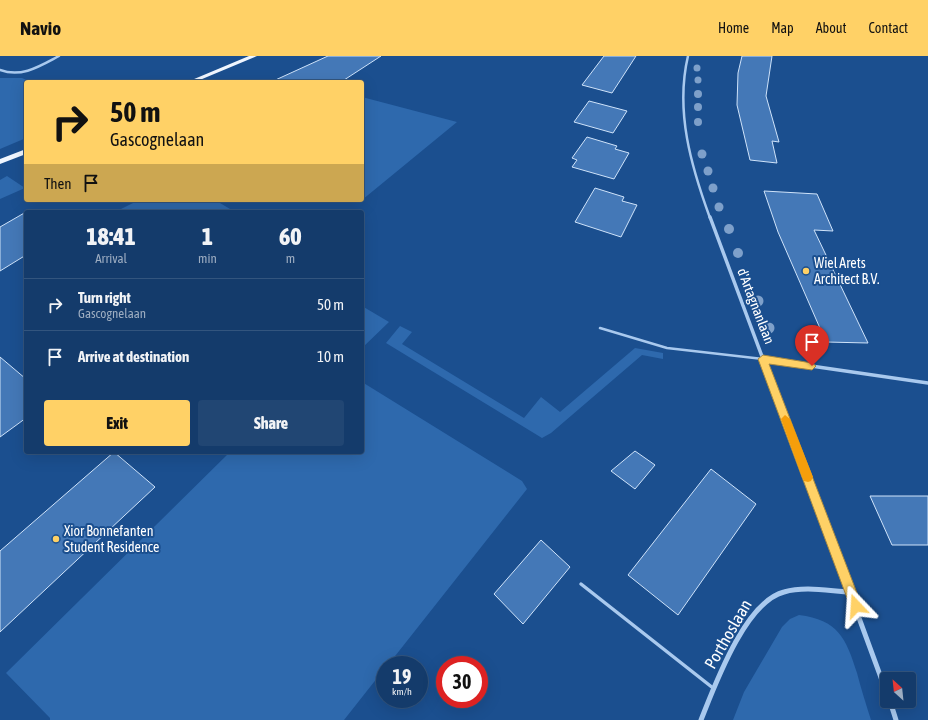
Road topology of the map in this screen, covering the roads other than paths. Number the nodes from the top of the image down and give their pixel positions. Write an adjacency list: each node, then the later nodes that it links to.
1 (59, 56): 4 (street)
2 (254, 56): 5 (main road)
3 (688, 56): 10 (street, d'Artagnanlaan)
4 (0, 70)
5 (195, 80)
6 (24, 153): 7 (main road)
7 (4, 161): 8 (main road)
8 (0, 165)
9 (600, 328): 10 (lane)
10 (763, 359): 11 (street); 13 (street, d'Artagnanlaan)
11 (928, 383)
12 (581, 584): 15 (lane)
13 (851, 592): 14 (street, d'Artagnanlaan); 15 (street, Porthoslaan)
14 (880, 674)
15 (713, 688): 17 (street, Porthoslaan)
16 (892, 708): 18 (street)
17 (701, 720)
18 (896, 720)

